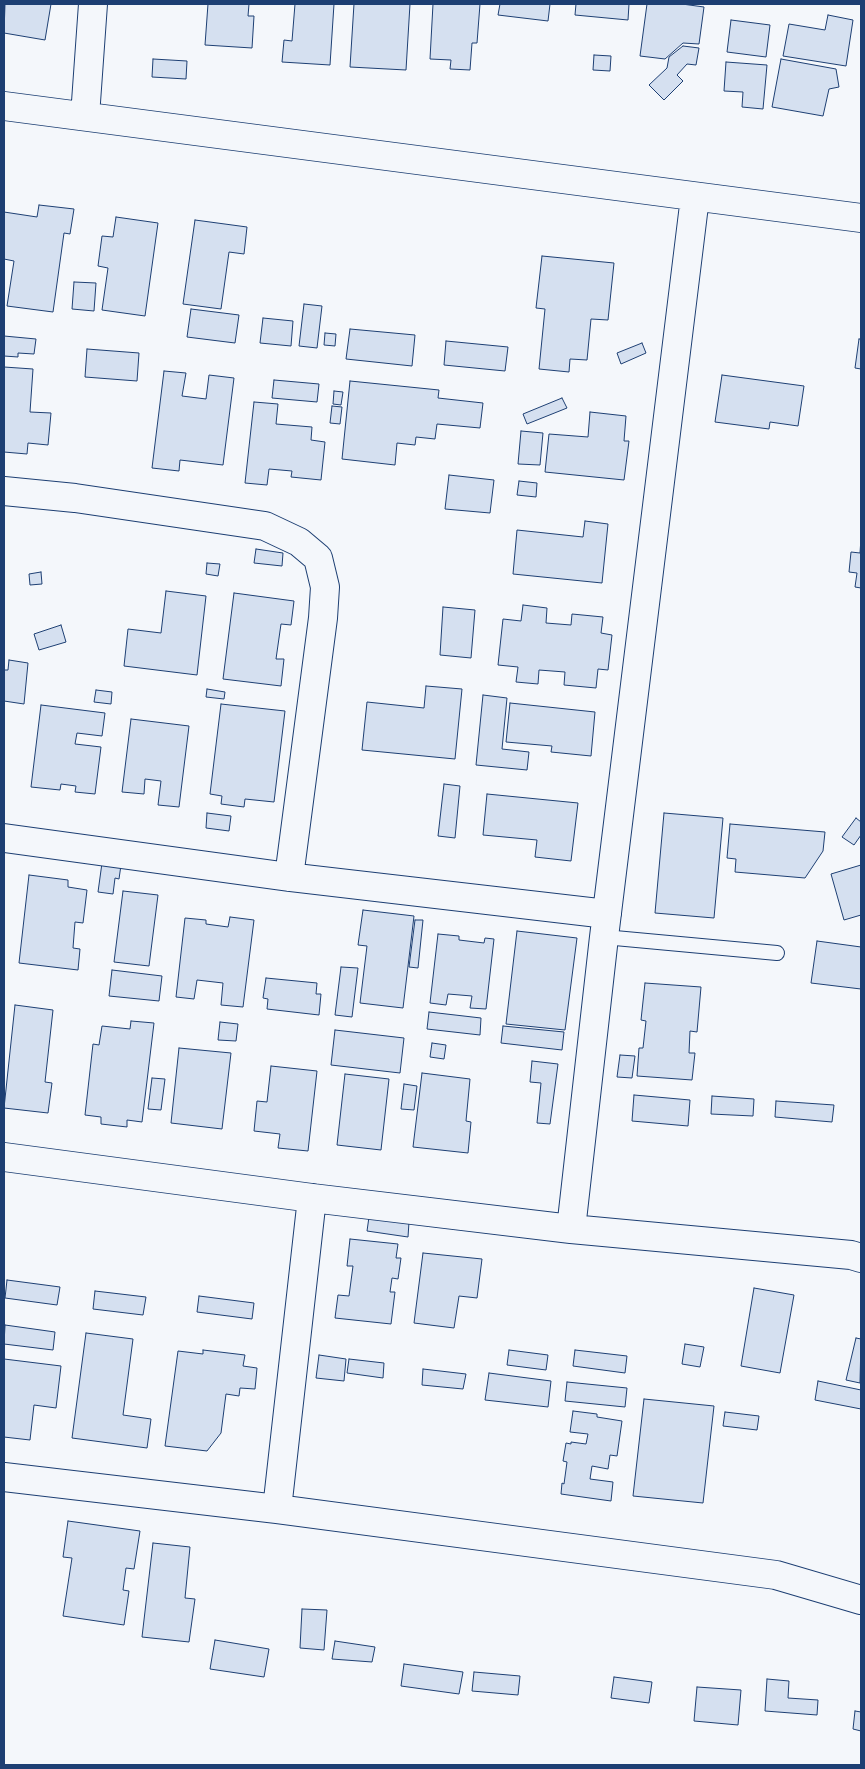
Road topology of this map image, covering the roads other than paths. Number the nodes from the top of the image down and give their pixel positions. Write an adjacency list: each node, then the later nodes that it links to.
1 (93, 4): 3 (street)
2 (4, 106): 3 (street)
3 (85, 116): 4 (street)
4 (695, 197): 5 (street); 9 (street)
5 (861, 218)
6 (4, 491): 8 (street)
7 (4, 838): 8 (street)
8 (289, 877): 9 (street)
9 (606, 926): 10 (lane); 13 (street)
10 (777, 953)
11 (4, 1157): 12 (street)
12 (312, 1198): 13 (street); 16 (street)
13 (571, 1229): 14 (street)
14 (861, 1258)
15 (4, 1477): 16 (street)
16 (277, 1509): 17 (street)
17 (861, 1600)

